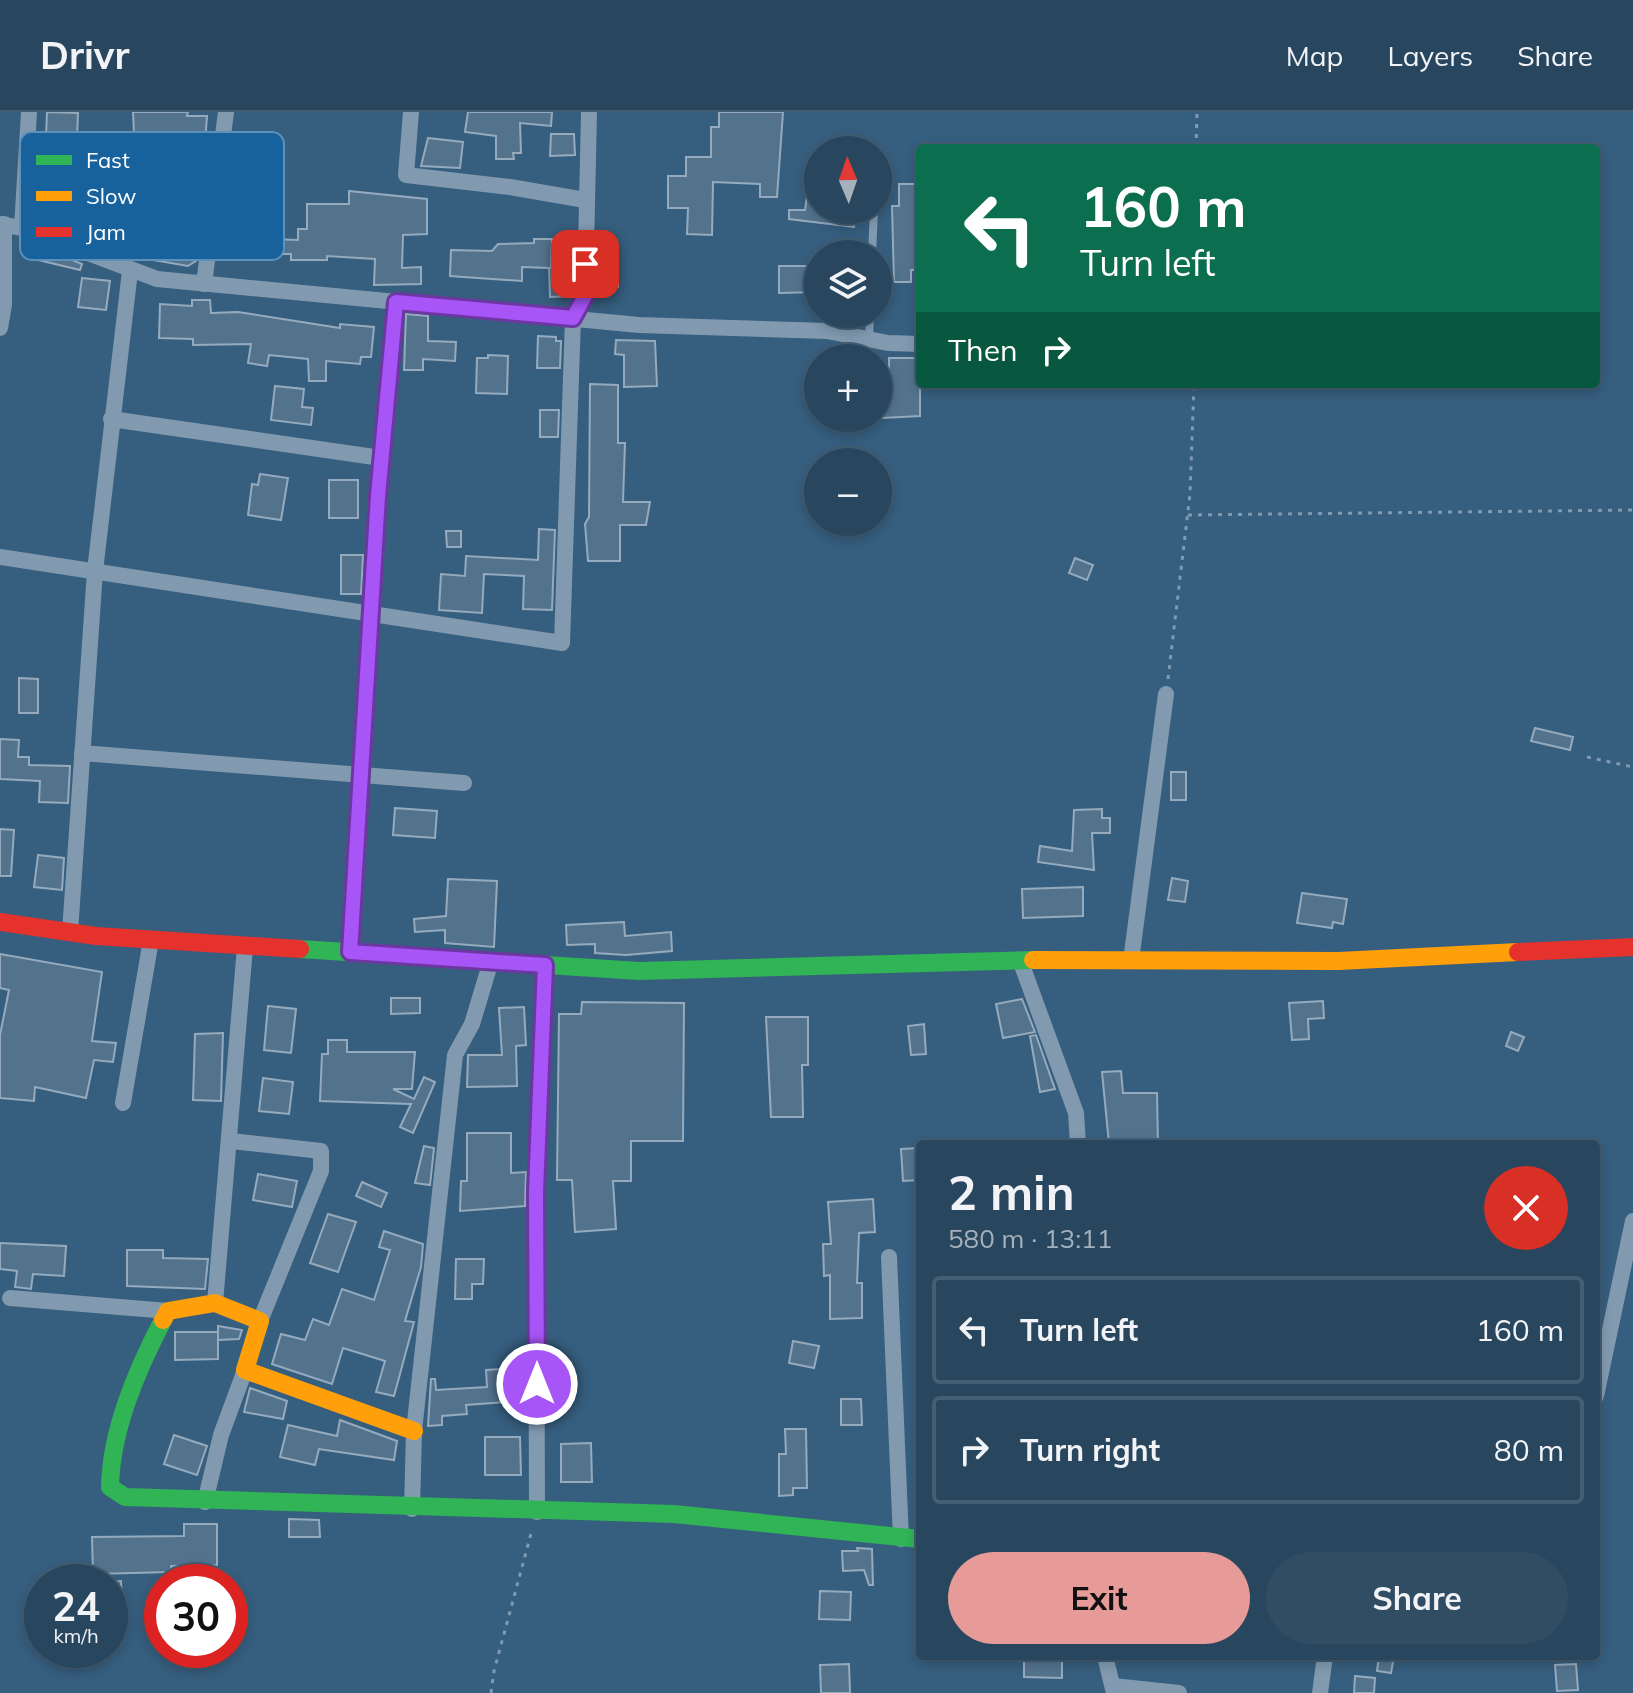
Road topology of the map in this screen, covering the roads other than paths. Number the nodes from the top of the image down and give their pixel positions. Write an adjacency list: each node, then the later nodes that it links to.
1 (29, 112): 5 (street)
2 (226, 112): 6 (street)
3 (411, 112): 7 (street)
4 (589, 112): 7 (street)
5 (28, 132)
6 (223, 132)
7 (585, 200): 14 (street)
8 (2, 224): 15 (street)
9 (102, 260): 11 (street)
10 (207, 260): 12 (street)
11 (130, 271): 12 (street); 19 (street)
12 (204, 284): 13 (street)
13 (396, 302): 14 (street); 20 (street)
14 (573, 318): 17 (street); 23 (street)
15 (0, 328)
16 (869, 328): 17 (lane)
17 (869, 339): 18 (street)
18 (916, 344)
19 (111, 419): 20 (street); 22 (street)
20 (381, 458): 23 (street)
21 (0, 557): 22 (street)
22 (95, 571): 23 (street); 25 (street)
23 (370, 612): 26 (street)
24 (1166, 694): 36 (street)
25 (82, 753): 26 (street); 29 (street)
26 (359, 774): 27 (street); 33 (street)
27 (464, 783)
28 (0, 922): 29 (street)
29 (70, 932): 30 (street)
30 (151, 940): 31 (street); 38 (street)
31 (245, 947): 33 (street); 40 (street)
32 (1633, 947): 36 (street)
33 (350, 952): 35 (street)
34 (1020, 960): 36 (street); 37 (street); 39 (street)
35 (491, 961): 37 (street); 49 (street)
36 (1131, 961)
37 (545, 965): 52 (street)
38 (123, 1103)
39 (1078, 1140)
40 (231, 1141): 44 (street); 46 (street)
41 (1633, 1221): 48 (street)
42 (889, 1257): 53 (street)
43 (10, 1298): 45 (street)
44 (215, 1303): 45 (street); 46 (street)
45 (168, 1311): 50 (street)
46 (260, 1321): 47 (street)
47 (245, 1370): 49 (street); 50 (street)
48 (1600, 1377)
49 (414, 1431): 51 (street)
50 (205, 1502): 51 (street)
51 (412, 1509): 52 (street)
52 (537, 1512): 53 (street)
53 (901, 1539): 54 (street)
54 (916, 1539)
55 (1106, 1660): 57 (street)
56 (1324, 1660): 59 (street)
57 (1114, 1690): 58 (street)
58 (1179, 1693)
59 (1320, 1693)

